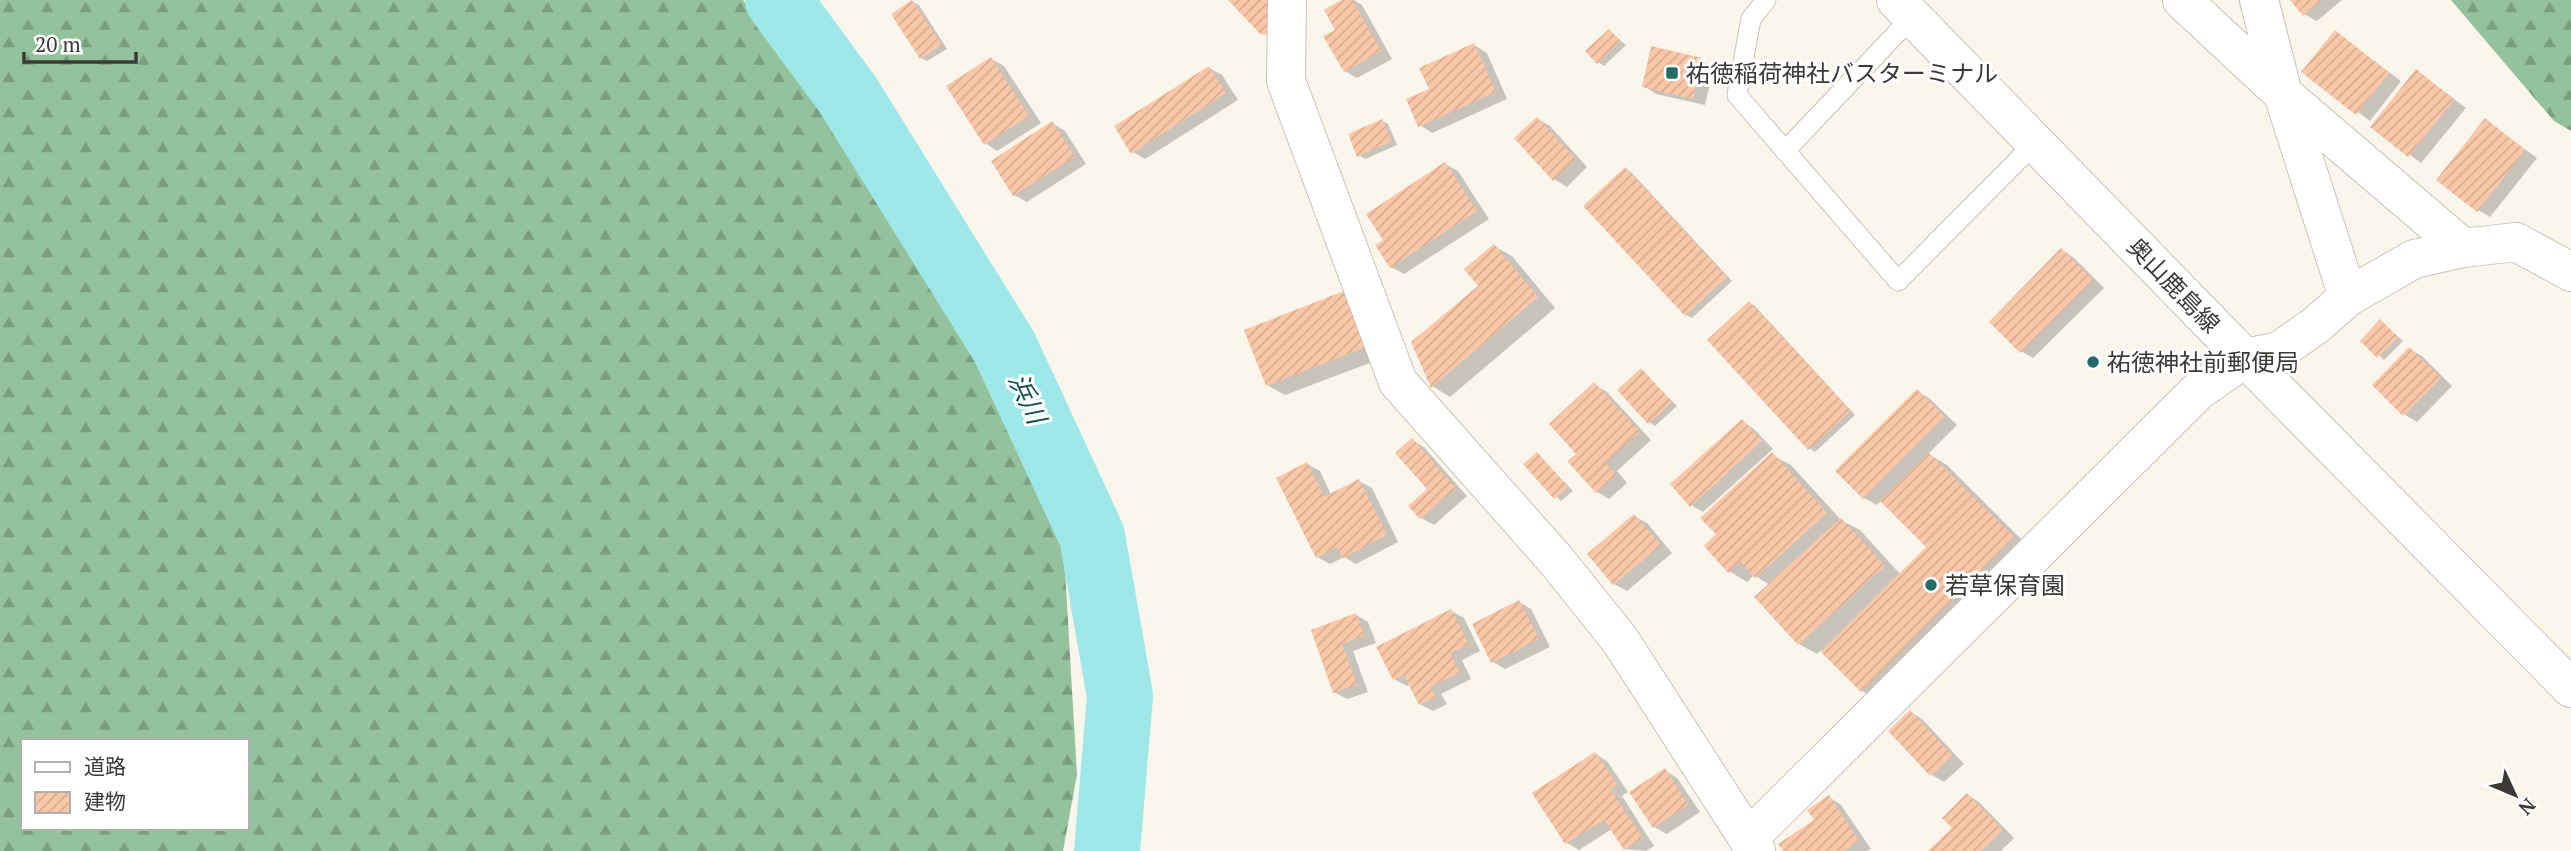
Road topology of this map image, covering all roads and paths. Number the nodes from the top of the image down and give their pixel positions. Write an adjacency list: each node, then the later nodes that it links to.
1 (1287, 0): 14 (street)
2 (1766, 0): 8 (lane)
3 (2182, 0): 6 (street)
4 (2259, 0): 6 (street)
5 (1905, 8): 7 (street, 奥山鹿島線); 8 (lane)
6 (2283, 94): 9 (street); 11 (street)
7 (2036, 142): 8 (lane); 12 (street, 奥山鹿島線)
8 (1785, 151)
9 (2463, 248): 10 (street); 11 (street)
10 (2571, 272)
11 (2348, 297): 12 (street)
12 (2245, 358): 13 (street, 奥山鹿島線); 14 (street)
13 (2571, 688)
14 (1752, 845)

